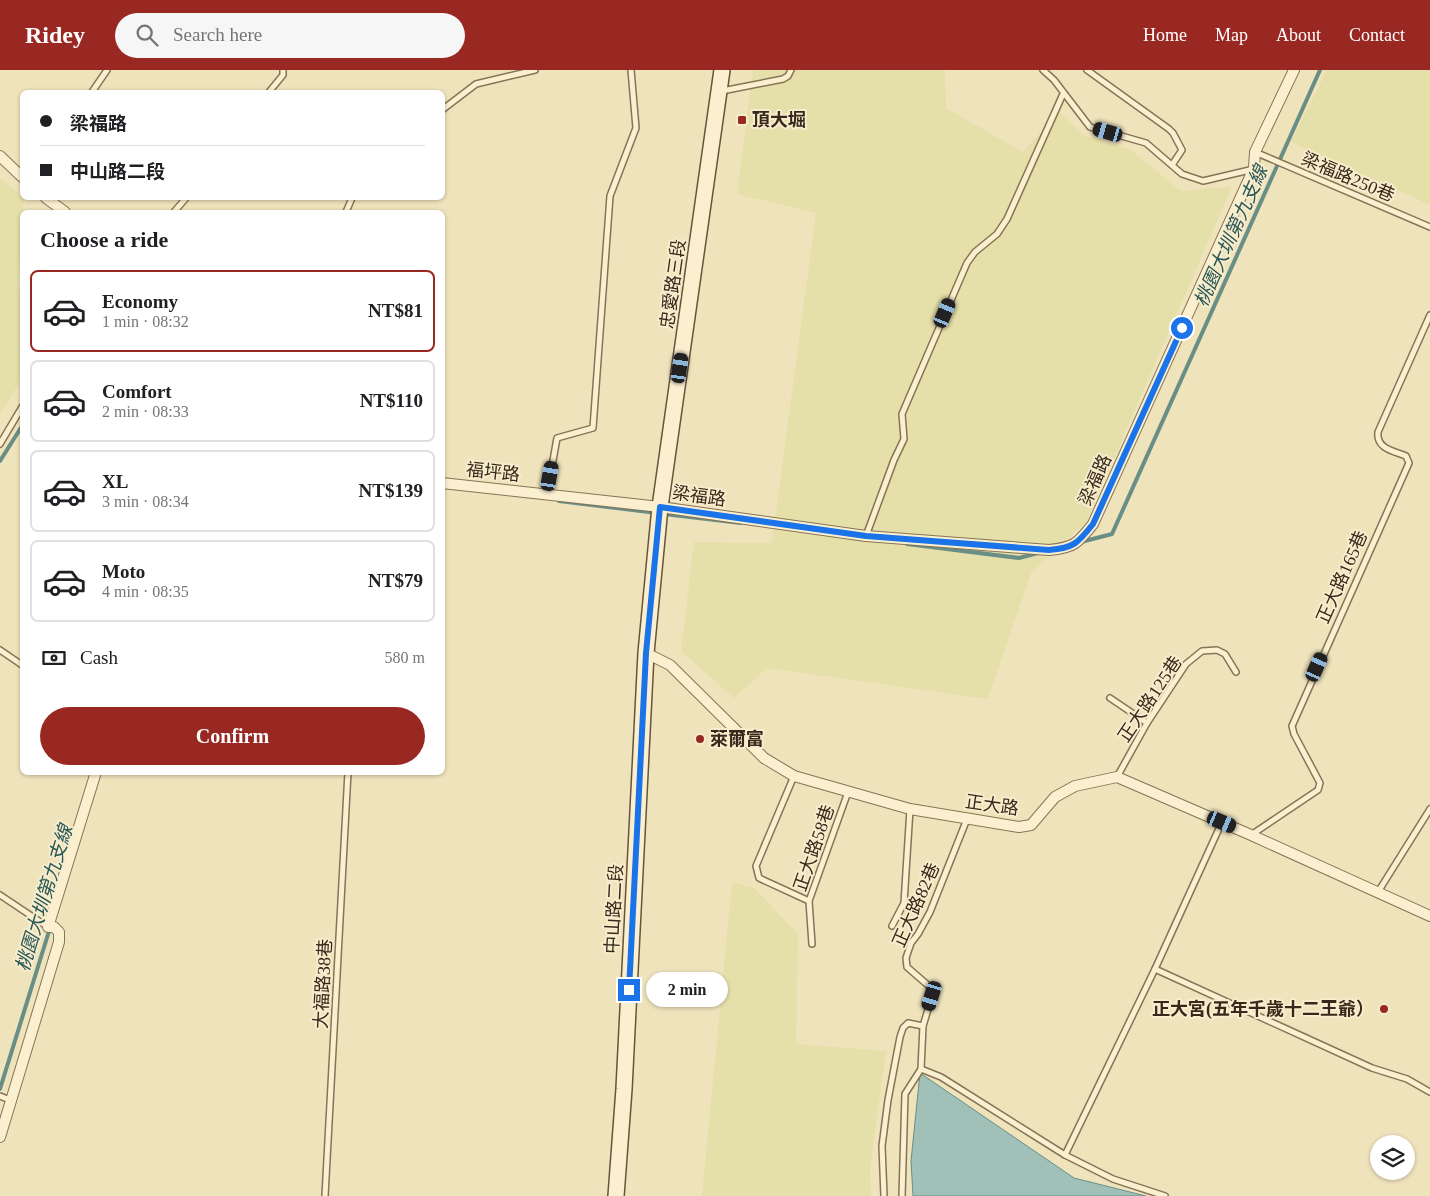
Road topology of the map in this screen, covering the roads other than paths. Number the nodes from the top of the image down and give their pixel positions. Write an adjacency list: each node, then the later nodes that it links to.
1 (107, 70): 10 (lane)
2 (283, 70): 11 (lane)
3 (535, 70): 14 (lane)
4 (631, 70): 29 (lane)
5 (722, 70): 12 (main road, 忠愛路三段)
6 (791, 70): 12 (lane)
7 (1043, 70): 13 (lane)
8 (1088, 70): 17 (lane)
9 (1294, 70): 15 (street, 梁福路)
10 (93, 90)
11 (272, 90)
12 (719, 92): 30 (main road, 忠愛路三段)
13 (1063, 94): 17 (lane); 31 (lane)
14 (445, 108)
15 (1255, 152): 18 (street, 梁福路); 24 (lane, 梁福路250巷)
16 (0, 156): 19 (street)
17 (1172, 165): 18 (lane)
18 (1254, 168): 31 (street, 梁福路)
19 (20, 176)
20 (49, 200): 22 (street)
21 (184, 200): 23 (lane)
22 (62, 210)
23 (176, 210)
24 (1430, 227)
25 (1430, 315): 47 (lane, 正大路165巷)
26 (20, 410): 27 (lane)
27 (0, 444)
28 (445, 483): 29 (street, 福坪路)
29 (547, 494): 30 (street, 福坪路)
30 (660, 511): 31 (street, 梁福路); 33 (main road, 忠愛路三段)
31 (866, 536)
32 (0, 650): 34 (lane)
33 (646, 653): 40 (street, 正大路); 63 (main road, 中山路二段)
34 (20, 663)
35 (1236, 672): 37 (lane, 正大路125巷)
36 (1110, 698): 37 (lane)
37 (1147, 723): 41 (lane, 正大路125巷)
38 (95, 775): 53 (street)
39 (348, 775): 62 (lane, 大福路38巷)
40 (794, 776): 42 (street, 正大路); 50 (lane)
41 (1117, 777): 45 (street, 正大路); 46 (street)
42 (848, 790): 44 (street, 正大路); 50 (lane, 正大路58巷)
43 (1430, 808): 48 (lane)
44 (910, 809): 45 (street, 正大路); 52 (lane)
45 (968, 818): 56 (lane, 正大路82巷)
46 (1222, 822): 47 (street); 55 (lane)
47 (1251, 835): 48 (street)
48 (1378, 892): 51 (street)
49 (0, 895): 53 (lane)
50 (809, 901): 54 (lane, 正大路58巷)
51 (1430, 916)
52 (892, 926)
53 (48, 927): 59 (street)
54 (812, 944)
55 (1155, 969): 58 (lane); 61 (lane)
56 (923, 1026): 57 (lane); 64 (lane)
57 (921, 1069): 61 (lane); 65 (lane)
58 (1430, 1092)
59 (5, 1098): 60 (street)
60 (0, 1137)
61 (1065, 1155): 66 (lane)
62 (325, 1196)
63 (616, 1196)
64 (884, 1196)
65 (902, 1196)
66 (1165, 1196)

